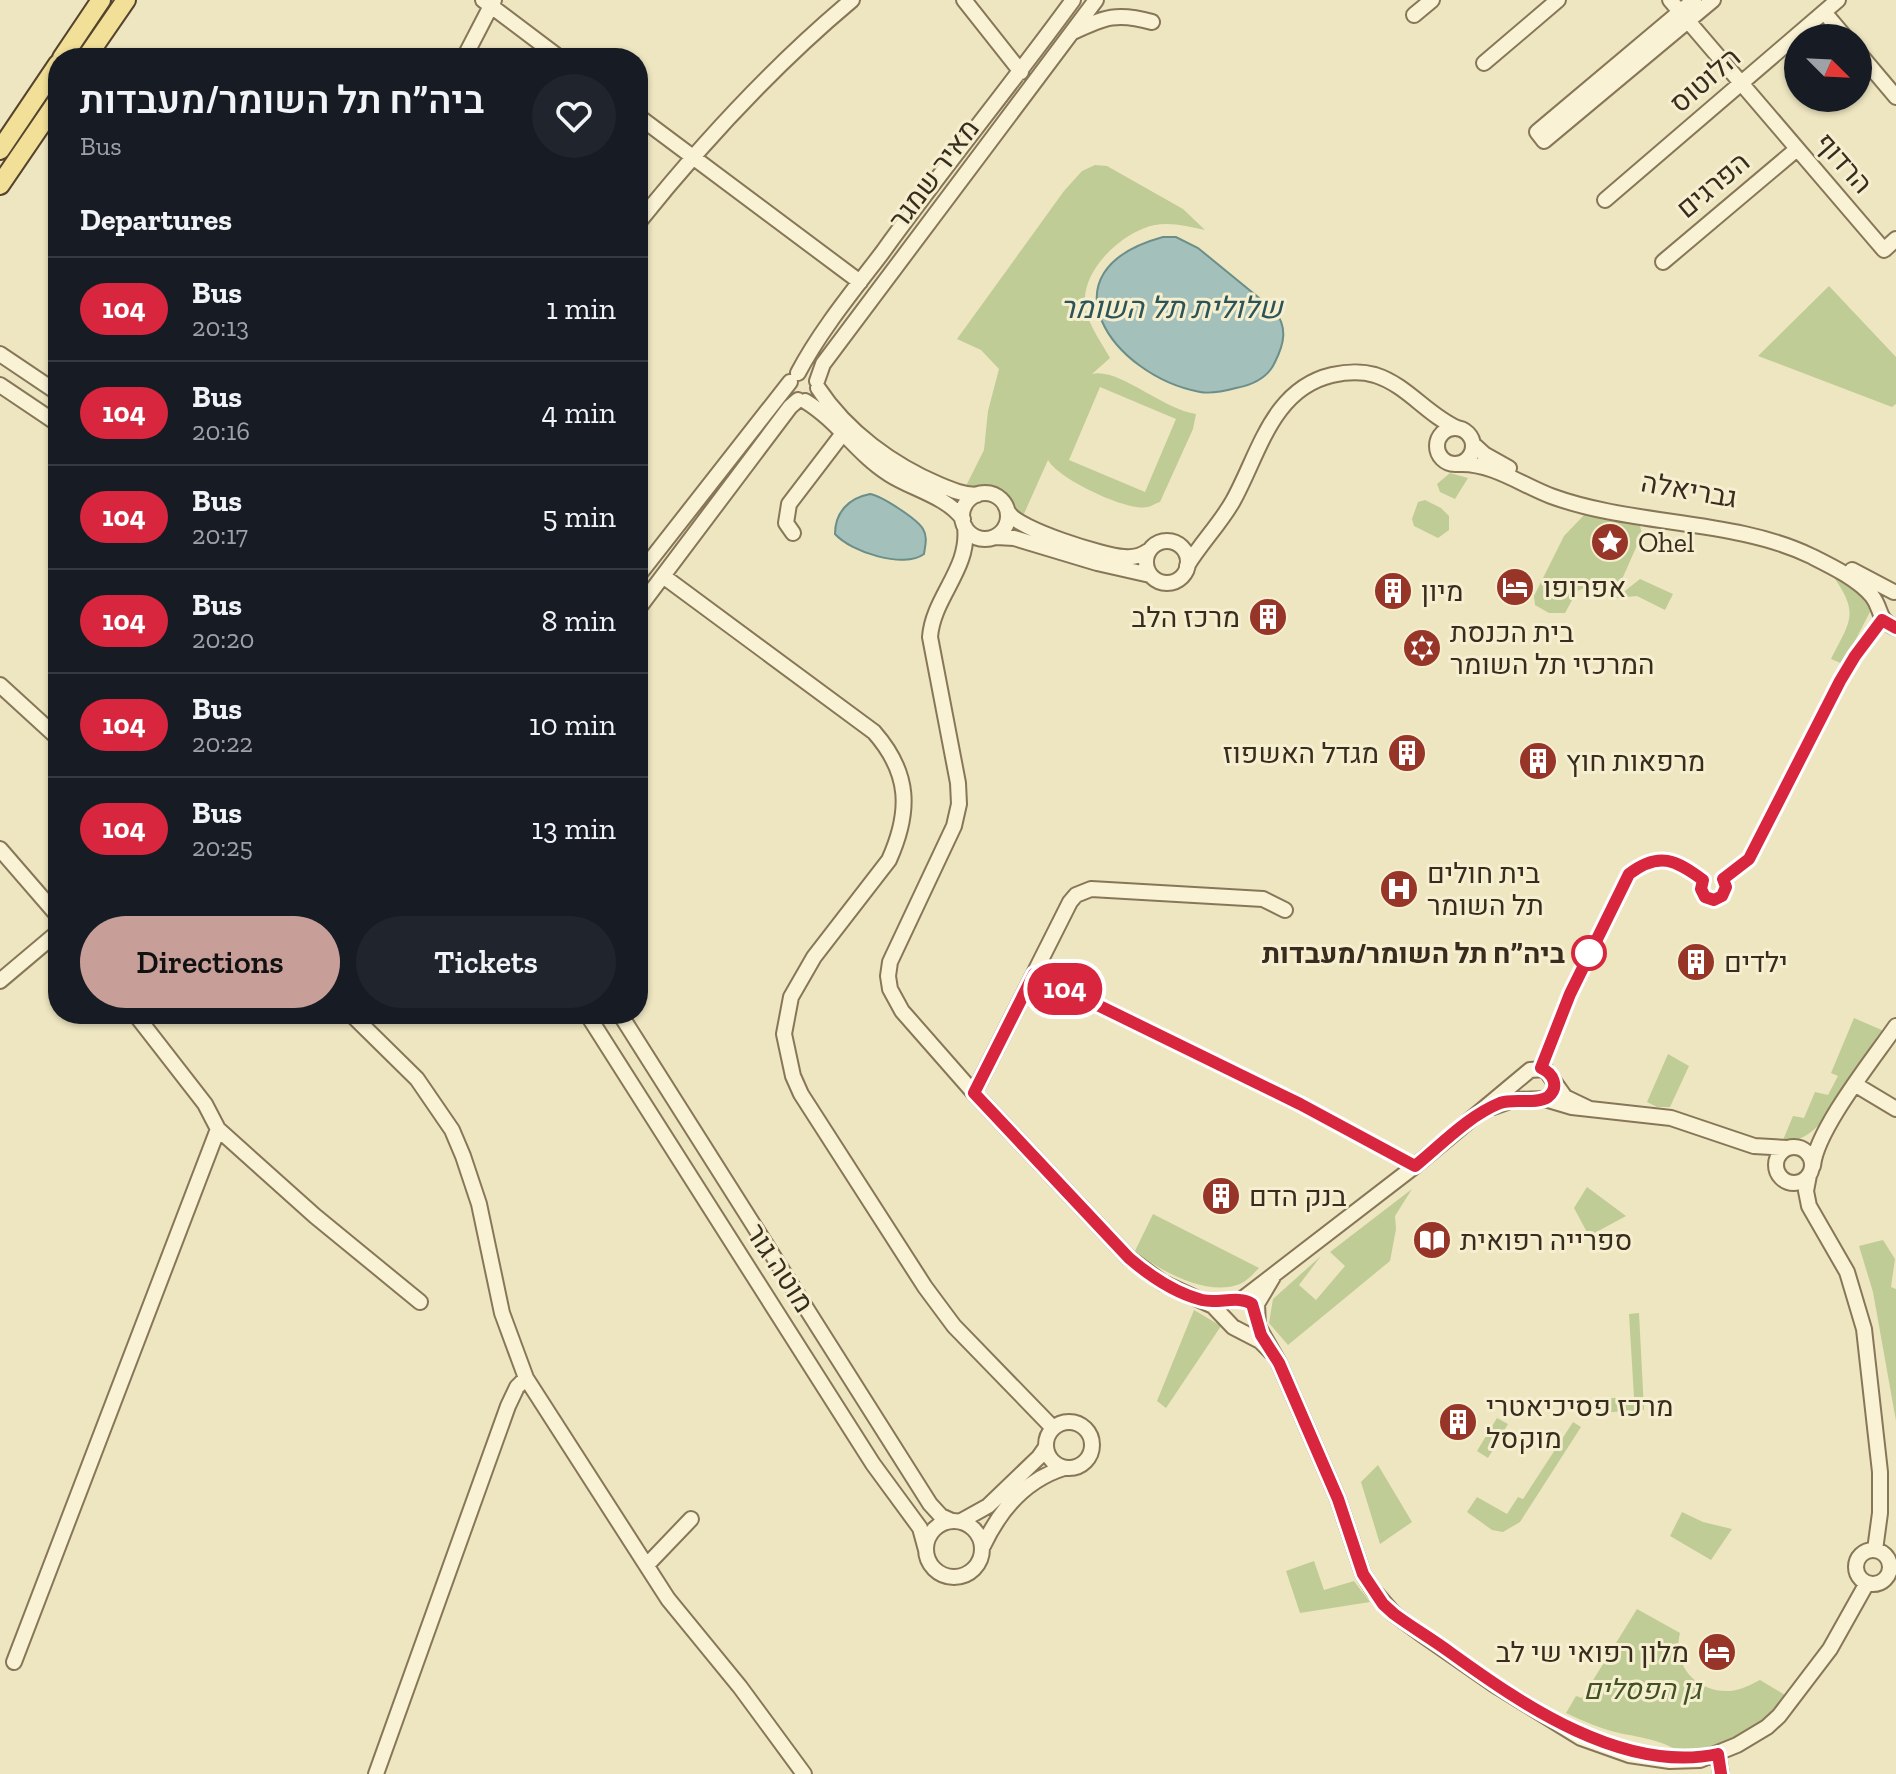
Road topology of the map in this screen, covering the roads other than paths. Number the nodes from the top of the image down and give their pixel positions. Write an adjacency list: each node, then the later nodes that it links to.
1 (101, 0): 20 (main road)
2 (126, 0): 21 (main road)
3 (852, 0): 35 (street)
4 (964, 0): 26 (street)
5 (1073, 0): 26 (street, מאיר שמגר)
6 (1096, 0): 19 (street, מאיר שמגר)
7 (1432, 0): 15 (street)
8 (1558, 0): 24 (street)
9 (1670, 0): 16 (street, הרדוף)
10 (1694, 0): 16 (street)
11 (1713, 0): 16 (street)
12 (1838, 0): 14 (street, הלוטוס)
13 (489, 2): 22 (street); 23 (street)
14 (1824, 12): 18 (street); 28 (street, הלוטוס)
15 (1414, 15)
16 (1684, 17): 16 (street); 28 (street, הרדוף)
17 (1152, 22): 19 (street)
18 (1834, 24)
19 (1069, 34): 36 (street, מאיר שמגר)
20 (69, 48)
21 (93, 48)
22 (468, 48)
23 (547, 48)
24 (1484, 63)
25 (1872, 69): 29 (street)
26 (1021, 72): 34 (street, מאיר שמגר)
27 (48, 79): 33 (main road)
28 (1741, 83): 32 (street, הרדוף); 38 (street, הלוטוס)
29 (1896, 97)
30 (48, 115): 37 (main road)
31 (648, 123): 35 (street)
32 (1797, 149): 40 (street, הרדוף); 41 (street, הפרגים)
33 (0, 150)
34 (956, 151): 36 (street); 42 (street, מאיר שמגר)
35 (693, 157): 39 (street); 42 (street)
36 (974, 164): 45 (street, מאיר שמגר)
37 (0, 185)
38 (1605, 200)
39 (648, 211)
40 (1896, 239)
41 (1663, 262)
42 (860, 282): 44 (street, מאיר שמגר)
43 (0, 354): 47 (street)
44 (794, 377): 45 (street); 49 (street); 64 (street, מאיר שמגר)
45 (818, 384): 49 (street); 56 (street)
46 (0, 385): 50 (street)
47 (48, 386)
48 (1413, 397): 51 (street); 54 (street); 60 (street)
49 (801, 401): 52 (street); 68 (street)
50 (48, 417)
51 (1457, 428): 53 (street); 54 (street)
52 (844, 432): 58 (street); 59 (street)
53 (1473, 444): 55 (street); 69 (street, גבריאלה)
54 (1437, 450): 55 (street)
55 (1460, 464): 71 (street, גבריאלה)
56 (977, 495): 57 (street); 58 (street)
57 (1009, 513): 61 (street); 63 (street)
58 (964, 523): 61 (street); 66 (street)
59 (793, 533)
60 (1209, 533): 62 (street); 65 (street)
61 (995, 538): 66 (street); 67 (street)
62 (1176, 543): 63 (street); 65 (street)
63 (1148, 551): 67 (street)
64 (648, 563)
65 (1187, 566): 67 (street)
66 (959, 567): 88 (street)
67 (1150, 575)
68 (663, 576): 70 (street); 108 (street)
69 (1895, 592): 71 (street)
70 (648, 596)
71 (1877, 608): 72 (street, גבריאלה)
72 (1896, 628)
73 (0, 685): 74 (street)
74 (48, 724)
75 (0, 849): 76 (street)
76 (48, 904)
77 (1285, 910): 88 (street)
78 (48, 940): 79 (street)
79 (0, 981)
80 (143, 1024): 93 (street)
81 (361, 1024): 107 (street)
82 (593, 1024): 114 (street, מוטה גור)
83 (626, 1024): 112 (street, מוטה גור)
84 (1896, 1026): 87 (street)
85 (1524, 1076): 86 (street); 89 (street); 92 (street)
86 (1554, 1083): 89 (street); 90 (street)
87 (1856, 1085): 91 (street); 94 (street)
88 (974, 1093): 101 (street)
89 (1540, 1099): 90 (street); 92 (street)
90 (1588, 1108): 95 (street)
91 (1896, 1109)
92 (1482, 1111): 100 (street)
93 (218, 1129): 103 (street); 118 (street)
94 (1825, 1130): 96 (street); 97 (street)
95 (1747, 1144): 96 (street); 98 (street)
96 (1791, 1147): 97 (street); 98 (street)
97 (1811, 1170): 98 (street); 99 (street)
98 (1781, 1176): 99 (street)
99 (1814, 1215): 115 (street)
100 (1273, 1277): 102 (street); 104 (street)
101 (1203, 1300): 102 (street); 105 (street)
102 (1237, 1301): 104 (street); 105 (street)
103 (420, 1302)
104 (1256, 1315): 105 (street); 106 (street)
105 (1234, 1326): 106 (street)
106 (1271, 1352): 121 (street)
107 (526, 1378): 116 (street); 122 (street)
108 (1053, 1428): 109 (street); 110 (street)
109 (1046, 1447): 110 (street); 112 (street)
110 (1064, 1468): 113 (street)
111 (691, 1519): 116 (street)
112 (956, 1521): 113 (street, מוטה גור); 114 (street)
113 (983, 1546): 114 (street, מוטה גור)
114 (926, 1550)
115 (1875, 1550): 117 (street); 117 (street)
116 (647, 1565): 119 (street)
117 (1867, 1583): 120 (street)
118 (14, 1662)
119 (740, 1687): 123 (street); 124 (street)
120 (1718, 1754): 121 (street); 125 (street)
121 (1699, 1767)
122 (376, 1774)
123 (792, 1774)
124 (804, 1774)
125 (1721, 1774)

